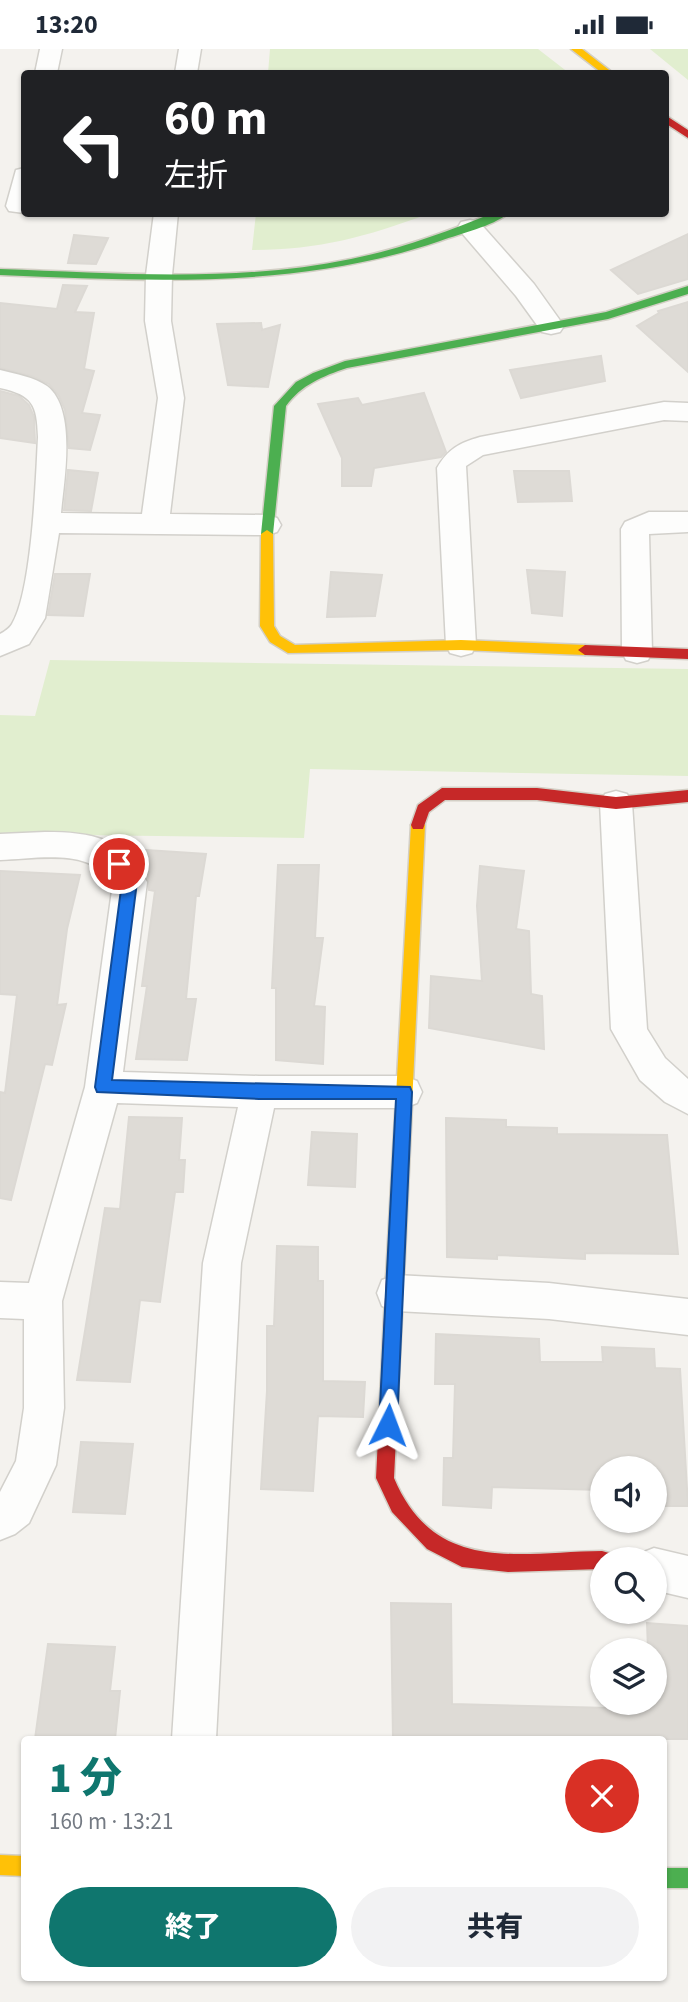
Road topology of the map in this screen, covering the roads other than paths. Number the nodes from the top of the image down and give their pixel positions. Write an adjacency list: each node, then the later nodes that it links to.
1 (51, 49): 4 (street)
2 (190, 49): 5 (street)
3 (576, 49): 6 (street)
4 (47, 70)
5 (186, 70)
6 (604, 70)
7 (669, 123): 8 (street)
8 (684, 140)
9 (21, 190): 10 (street)
10 (21, 206)
11 (166, 217): 15 (street)
12 (494, 217): 13 (street)
13 (470, 227): 15 (street); 17 (street)
14 (0, 272): 15 (street)
15 (159, 275): 22 (street)
16 (688, 290): 17 (street)
17 (551, 326): 23 (street)
18 (0, 379): 21 (street)
19 (688, 412): 25 (street)
20 (688, 522): 26 (street)
21 (47, 523): 22 (street); 24 (street)
22 (155, 525): 23 (street)
23 (267, 525): 25 (street)
24 (0, 645)
25 (461, 645): 26 (street)
26 (636, 652): 27 (street)
27 (688, 654)
28 (688, 796): 29 (street)
29 (616, 803): 33 (street); 34 (street)
30 (0, 847): 31 (street)
31 (103, 1087): 32 (street); 37 (street)
32 (259, 1092): 33 (street); 43 (street)
33 (404, 1092): 35 (street)
34 (688, 1098)
35 (396, 1293): 38 (street); 40 (street)
36 (0, 1300): 37 (street)
37 (43, 1301): 39 (street)
38 (688, 1317)
39 (0, 1520)
40 (590, 1560)
41 (667, 1572): 42 (street)
42 (688, 1577)
43 (194, 1736)
44 (0, 1865): 45 (street)
45 (21, 1866)
46 (667, 1878): 47 (street)
47 (688, 1878)

